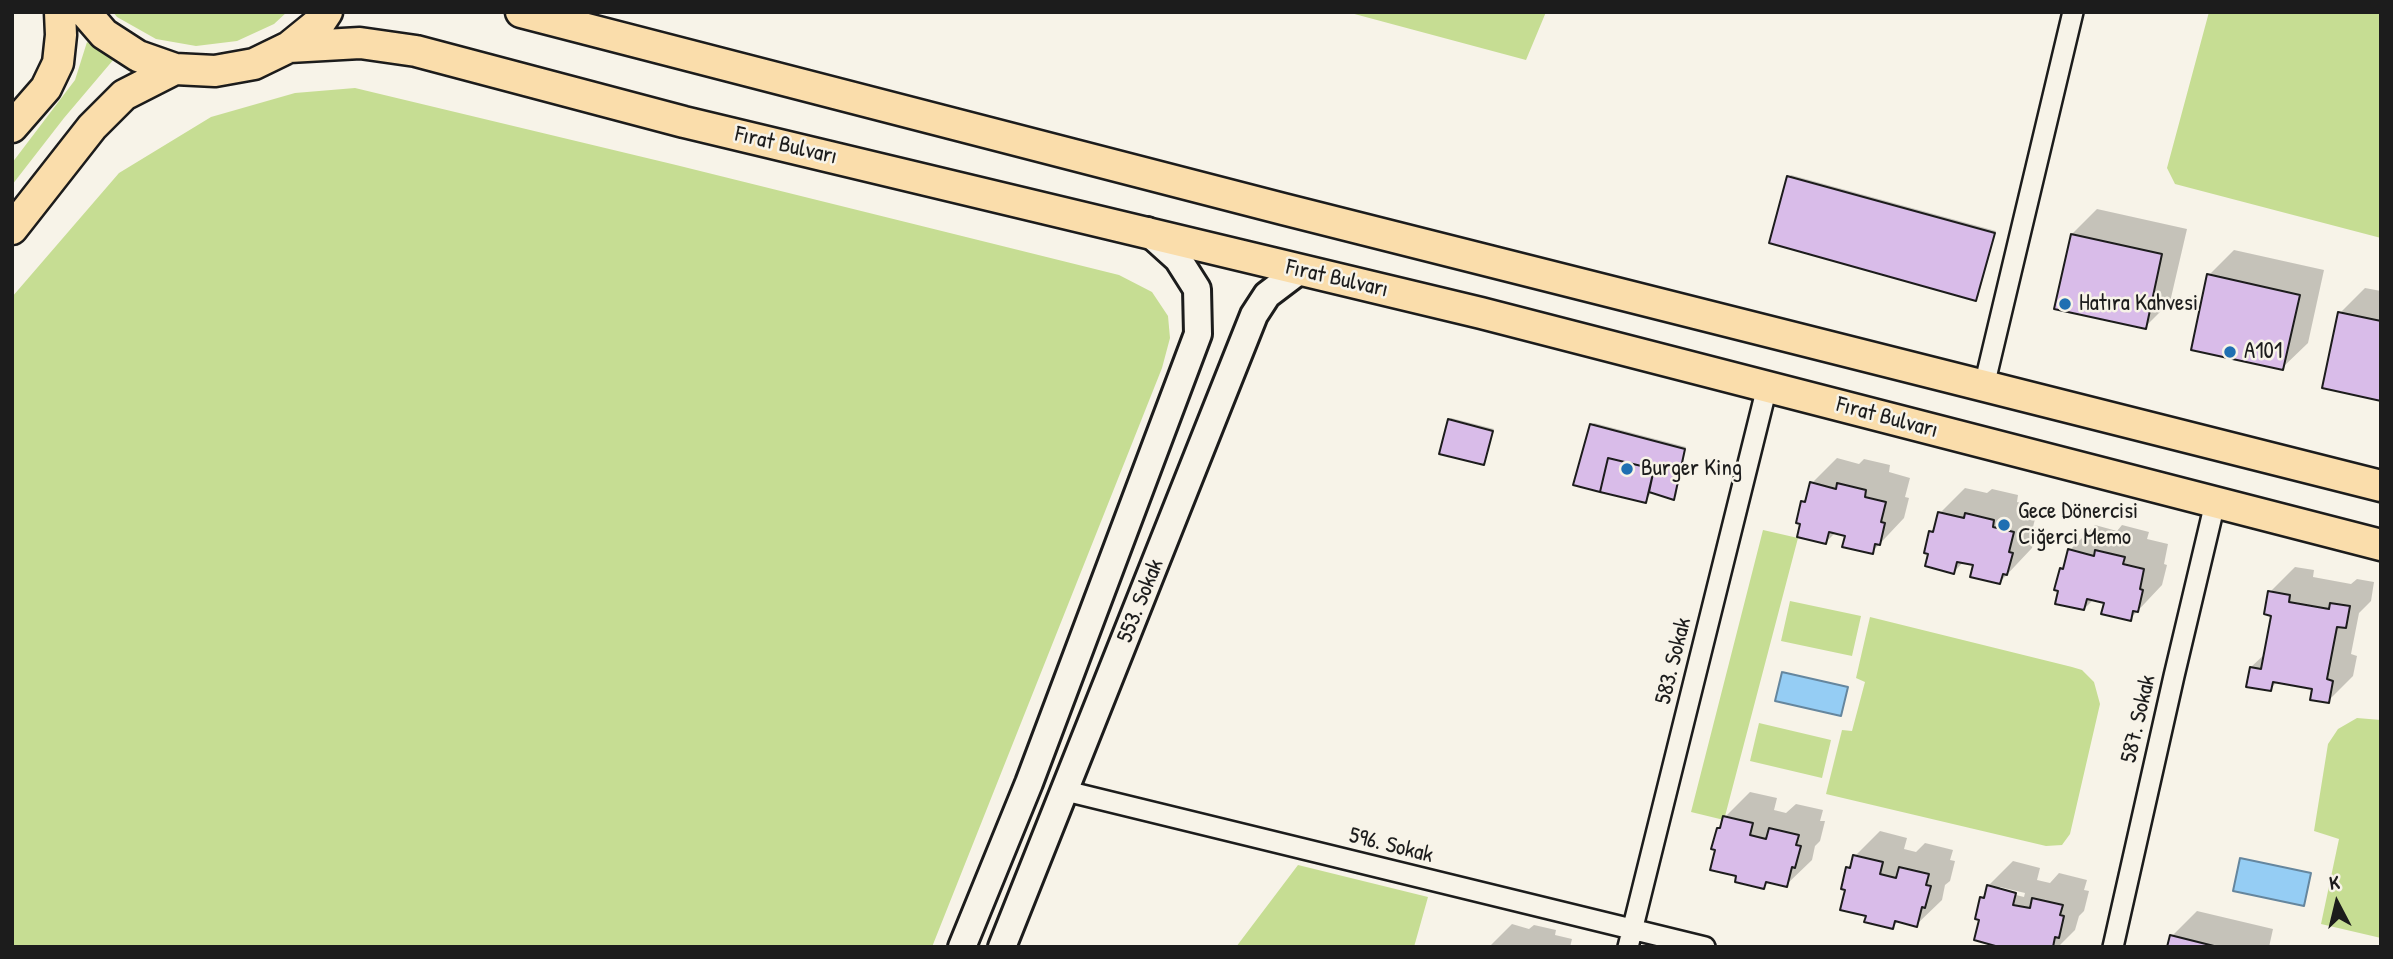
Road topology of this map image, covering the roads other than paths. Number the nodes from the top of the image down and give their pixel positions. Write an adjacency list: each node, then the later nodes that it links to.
1 (60, 12): 8 (main road)
2 (85, 12): 7 (main road)
3 (327, 12): 6 (main road)
4 (521, 12): 12 (main road)
5 (2073, 12): 12 (street)
6 (289, 47): 7 (main road); 10 (main road, Fırat Bulvarı)
7 (175, 69): 9 (main road)
8 (12, 127)
9 (12, 229)
10 (1147, 231): 11 (main road, Fırat Bulvarı); 19 (main road)
11 (1300, 270): 13 (main road, Fırat Bulvarı); 17 (main road, 553. Sokak)
12 (1984, 386): 14 (main road)
13 (1768, 387): 15 (main road, Fırat Bulvarı); 18 (street, 583. Sokak)
14 (2381, 486)
15 (2215, 503): 16 (main road, Fırat Bulvarı); 22 (street, 587. Sokak)
16 (2381, 545)
17 (1066, 792): 18 (street, 596. Sokak); 20 (main road, 553. Sokak)
18 (1631, 938): 21 (street, 596. Sokak)
19 (962, 947)
20 (1002, 947)
21 (1705, 947)
22 (2113, 947)

